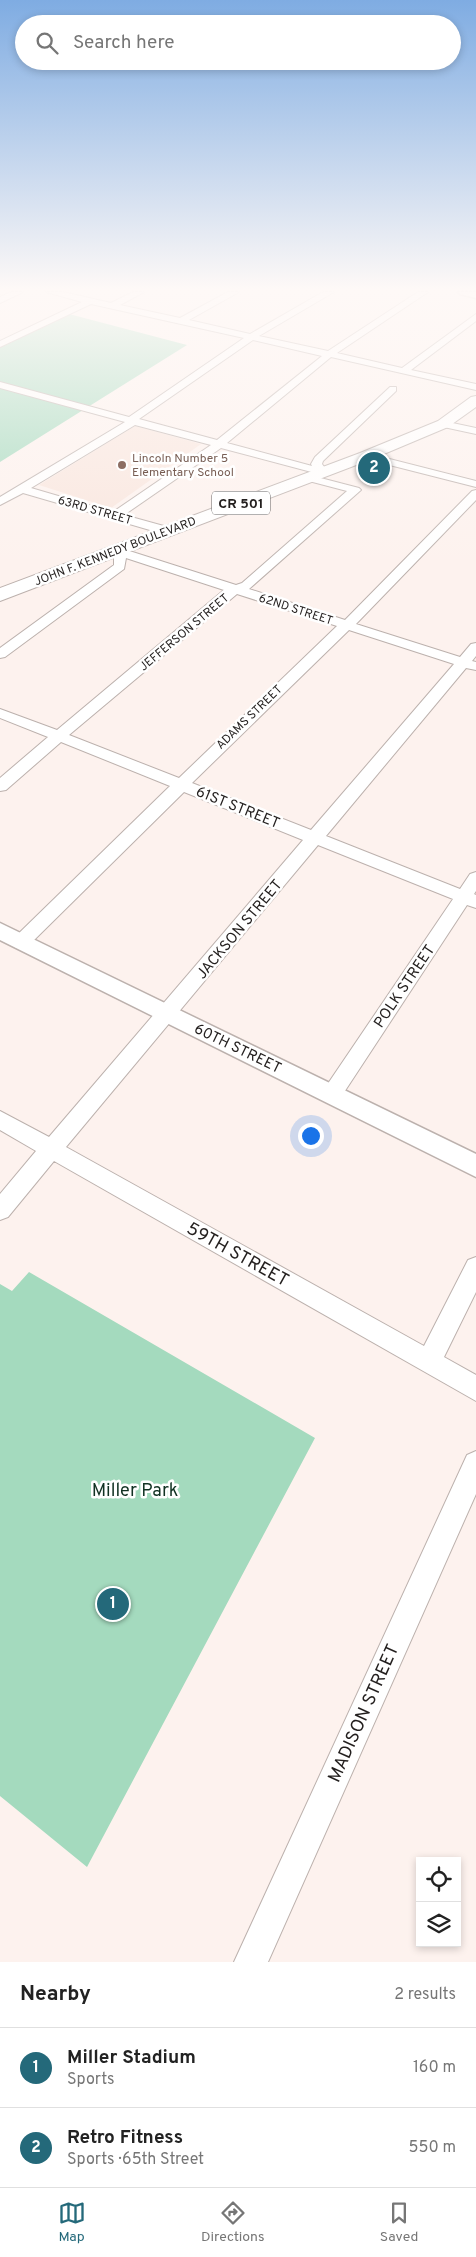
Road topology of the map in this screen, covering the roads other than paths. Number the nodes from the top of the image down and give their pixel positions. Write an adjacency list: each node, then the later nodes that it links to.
1 (185, 384): 8 (street)
2 (294, 384): 11 (street)
3 (461, 384): 5 (street)
4 (0, 385): 8 (street)
5 (476, 387)
6 (393, 389): 13 (street)
7 (476, 400): 9 (main road, JOHN F. KENNEDY BOULEVARD / CR 501)
8 (133, 420): 11 (street); 15 (street)
9 (443, 424): 10 (street); 12 (main road, JOHN F. KENNEDY BOULEVARD / CR 501)
10 (476, 432)
11 (219, 444): 13 (street); 18 (street)
12 (366, 456): 13 (main road, JOHN F. KENNEDY BOULEVARD / CR 501); 14 (street)
13 (316, 475): 19 (main road, JOHN F. KENNEDY BOULEVARD / CR 501); 21 (street, JEFFERSON STREET)
14 (476, 484)
15 (23, 488): 17 (street); 18 (street, 63RD STREET)
16 (476, 493): 23 (street, ADAMS STREET)
17 (0, 502)
18 (114, 516): 19 (street, 63RD STREET)
19 (167, 532): 20 (main road, JOHN F. KENNEDY BOULEVARD / CR 501)
20 (116, 551): 21 (street, 62ND STREET); 22 (main road, JOHN F. KENNEDY BOULEVARD / CR 501); 25 (street)
21 (237, 590): 23 (street, 62ND STREET); 28 (street, JEFFERSON STREET)
22 (0, 595)
23 (345, 625): 26 (street, 62ND STREET); 29 (street, ADAMS STREET)
24 (476, 647): 26 (street, JACKSON STREET)
25 (0, 654)
26 (470, 665): 31 (street, JACKSON STREET)
27 (0, 713): 28 (street, 61ST STREET)
28 (60, 736): 29 (street, 61ST STREET); 30 (street, JEFFERSON STREET)
29 (180, 784): 31 (street, 61ST STREET); 35 (street, ADAMS STREET)
30 (0, 786)
31 (316, 838): 33 (street, 61ST STREET); 36 (street, JACKSON STREET)
32 (476, 878): 33 (street, POLK STREET)
33 (470, 900): 37 (street, POLK STREET)
34 (0, 931): 35 (street, 60TH STREET)
35 (21, 942): 36 (street, 60TH STREET)
36 (166, 1013): 37 (street, 60TH STREET); 39 (street, JACKSON STREET)
37 (332, 1094): 40 (street, 60TH STREET)
38 (0, 1120): 39 (street, 59TH STREET)
39 (51, 1149): 41 (street, JACKSON STREET); 43 (street, 59TH STREET)
40 (476, 1166)
41 (0, 1210)
42 (476, 1268): 43 (street)
43 (429, 1361): 44 (street, 59TH STREET)
44 (476, 1389)
45 (476, 1464): 46 (street, MADISON STREET)
46 (251, 1962)

